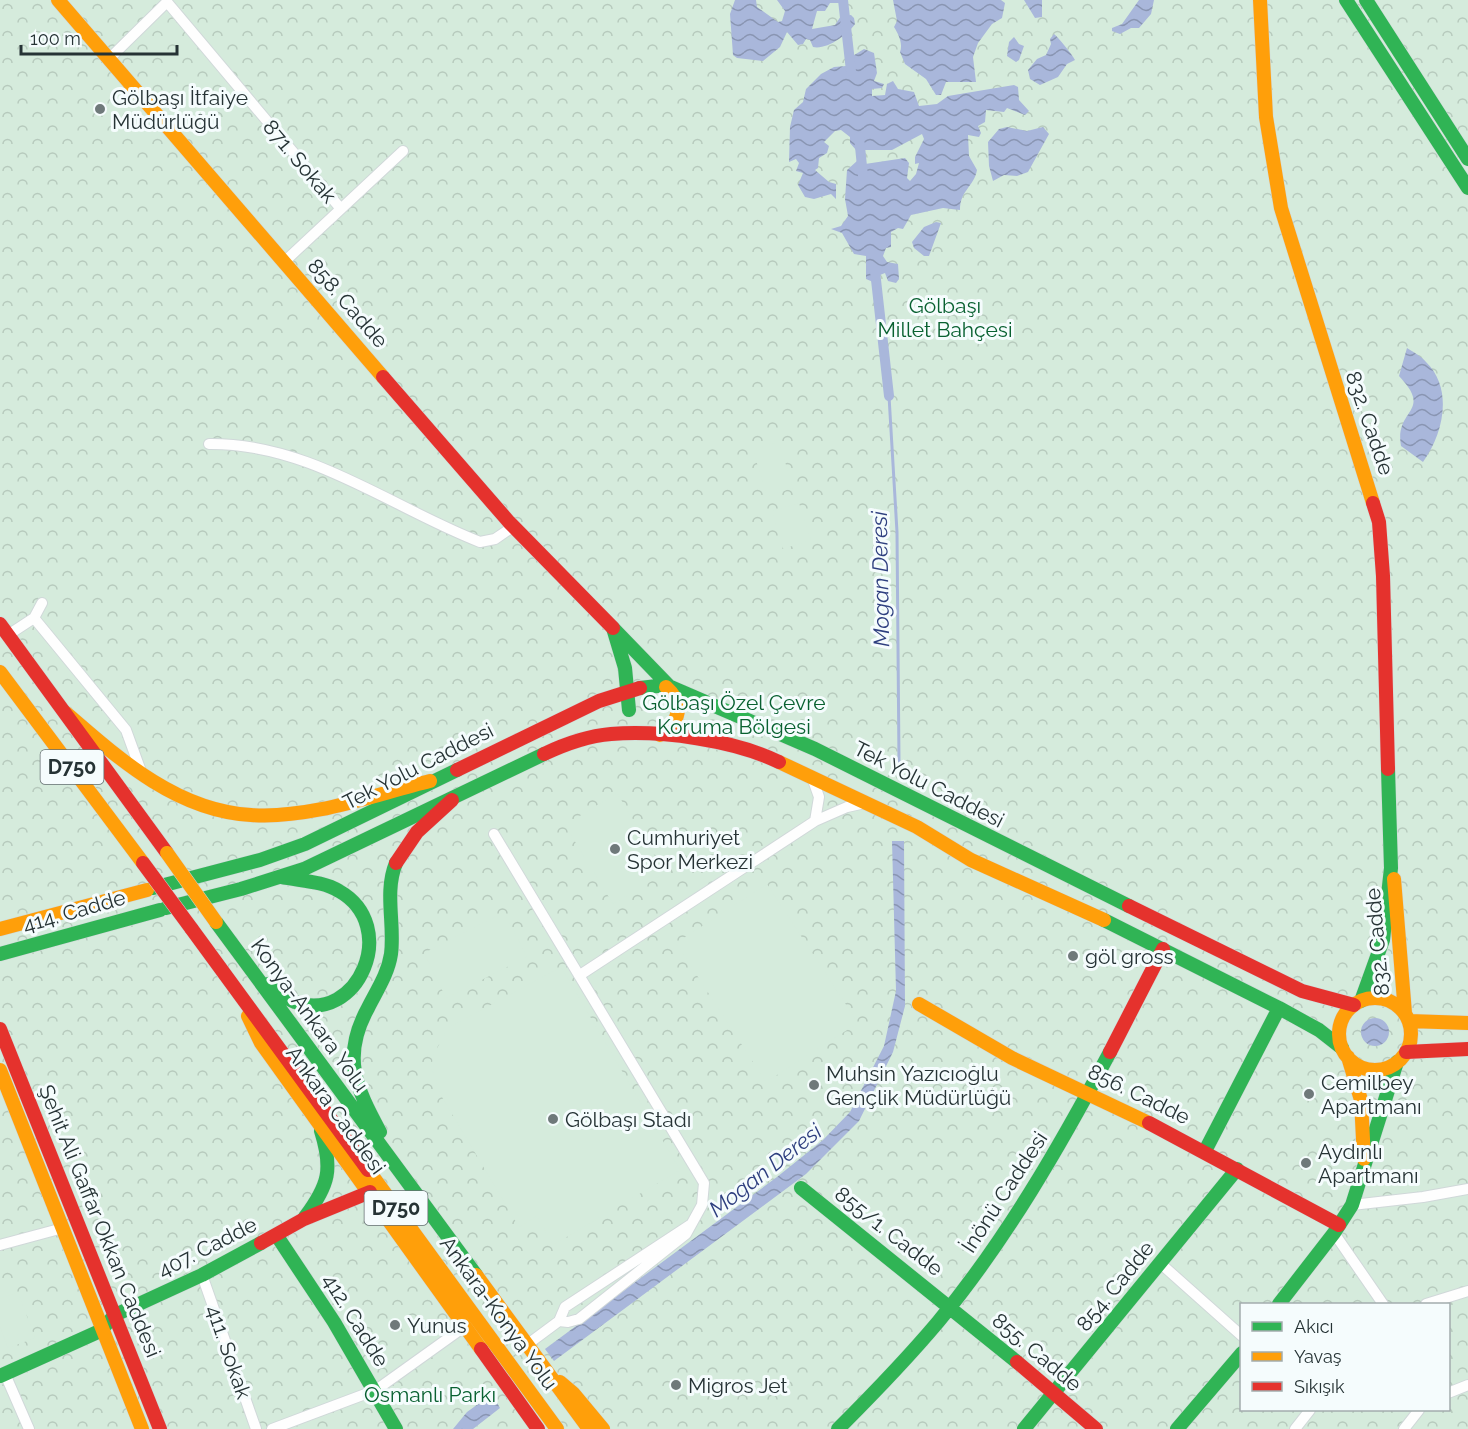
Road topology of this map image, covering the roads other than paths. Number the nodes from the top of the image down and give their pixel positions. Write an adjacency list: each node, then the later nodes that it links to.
1 (58, 0): 5 (main road, 858. Cadde)
2 (1260, 0): 29 (main road, 832. Cadde)
3 (1346, 0): 8 (main road)
4 (1366, 0): 7 (main road)
5 (109, 59): 9 (street, 871. Sokak); 10 (main road, 858. Cadde)
6 (403, 151): 9 (street)
7 (1468, 159)
8 (1468, 188)
9 (341, 209): 10 (street)
10 (284, 262): 12 (main road, 858. Cadde)
11 (209, 444): 12 (street)
12 (514, 526): 15 (main road, 858. Cadde)
13 (42, 603): 14 (street)
14 (34, 618): 16 (street); 22 (street)
15 (613, 628): 18 (main road, 858. Cadde); 19 (main road, 858. Cadde)
16 (4, 629): 20 (main road, Konya-Ankara Yolu / D750)
17 (0, 672): 38 (main road, Ankara-Konya Yolu / D750, bridge)
18 (636, 689): 19 (main road, Tek Yolu Caddesi); 21 (main road); 24 (main road, Tek Yolu Caddesi)
19 (668, 689): 21 (main road); 39 (main road, Tek Yolu Caddesi)
20 (66, 713): 22 (main road); 36 (main road, Konya-Ankara Yolu / D750, bridge)
21 (655, 735): 23 (main road, Tek Yolu Caddesi); 25 (main road, Tek Yolu Caddesi)
22 (142, 774): 24 (main road)
23 (813, 780): 26 (main road, Tek Yolu Caddesi); 27 (street)
24 (430, 781): 31 (main road, Tek Yolu Caddesi)
25 (452, 800): 30 (main road, Tek Yolu Caddesi); 54 (main road, D750)
26 (865, 803): 27 (street); 34 (main road, Tek Yolu Caddesi)
27 (815, 821): 37 (street)
28 (494, 834): 37 (street)
29 (1391, 868): 39 (main road, 832. Cadde); 42 (main road, 832. Cadde)
30 (281, 877): 32 (main road, Tek Yolu Caddesi); 36 (main road, D750)
31 (147, 890): 33 (main road, 414. Cadde)
32 (160, 910): 35 (main road, 414. Cadde)
33 (0, 929)
34 (1163, 949): 41 (main road, Tek Yolu Caddesi); 49 (main road, İnönü Caddesi)
35 (0, 954)
36 (241, 957): 54 (main road, Konya-Ankara Yolu / D750)
37 (580, 975): 60 (street)
38 (235, 988): 50 (main road, Ankara Caddesi); 94 (main road, Ankara-Konya Yolu / D750)
39 (1358, 1003): 42 (main road); 46 (main road)
40 (919, 1004): 49 (main road, 856. Cadde)
41 (1279, 1008): 46 (main road, Tek Yolu Caddesi); 51 (main road)
42 (1407, 1017): 43 (main road); 47 (main road)
43 (1468, 1023)
44 (0, 1029): 72 (main road, Şehit Ali Gaffar Okkan Caddesi)
45 (1468, 1049): 47 (main road)
46 (1345, 1052): 47 (main road); 53 (main road)
47 (1401, 1057): 53 (main road)
48 (0, 1070): 61 (main road, Şehit Ali Gaffar Okkan Caddesi)
49 (1090, 1093): 51 (main road, 856. Cadde); 71 (main road, İnönü Caddesi)
50 (316, 1118): 57 (main road, Ankara Caddesi); 59 (main road)
51 (1205, 1151): 52 (main road, 856. Cadde)
52 (1237, 1169): 62 (main road, 856. Cadde); 65 (main road, 854. Cadde)
53 (1364, 1173): 58 (main road)
54 (407, 1184): 77 (main road, Konya-Ankara Yolu / D750)
55 (801, 1188): 71 (main road, 855/1. Cadde)
56 (1468, 1189): 58 (street)
57 (370, 1192): 59 (main road); 74 (main road, Ankara Caddesi)
58 (1352, 1205): 62 (main road)
59 (304, 1219): 63 (main road, 407. Cadde)
60 (690, 1225): 73 (street); 73 (street)
61 (63, 1228): 64 (street); 75 (main road, Şehit Ali Gaffar Okkan Caddesi)
62 (1336, 1229): 68 (main road); 69 (street)
63 (277, 1236): 66 (main road, 407. Cadde); 82 (main road, 412. Cadde)
64 (0, 1245)
65 (1160, 1263): 76 (street); 84 (main road, 854. Cadde)
66 (202, 1275): 72 (main road, 407. Cadde); 90 (street, 411. Sokak)
67 (1467, 1294): 70 (street)
68 (1280, 1303)
69 (1382, 1303)
70 (1433, 1303)
71 (951, 1307): 84 (main road, 855. Cadde); 97 (main road, İnönü Caddesi)
72 (116, 1314): 75 (main road, 407. Cadde); 89 (main road, Şehit Ali Gaffar Okkan Caddesi)
73 (559, 1321): 77 (street)
74 (464, 1327): 82 (street); 93 (main road, Ankara Caddesi)
75 (100, 1330): 80 (main road); 88 (main road, Şehit Ali Gaffar Okkan Caddesi)
76 (1240, 1334)
77 (528, 1344): 79 (main road, Konya-Ankara Yolu / D750)
78 (1240, 1355): 100 (main road)
79 (549, 1373): 95 (main road, Konya-Ankara Yolu / D750); 96 (main road)
80 (2, 1375): 87 (street)
81 (1468, 1385): 83 (street)
82 (376, 1389): 91 (street); 92 (main road, 412. Cadde)
83 (1450, 1392)
84 (1053, 1394): 98 (main road, 854. Cadde); 99 (main road, 855. Cadde)
85 (1309, 1411): 101 (street)
86 (1418, 1411): 102 (street)
87 (29, 1429)
88 (142, 1429)
89 (160, 1429)
90 (256, 1429)
91 (272, 1429)
92 (396, 1429)
93 (538, 1429)
94 (558, 1429)
95 (589, 1429)
96 (603, 1429)
97 (838, 1429)
98 (1024, 1429)
99 (1096, 1429)
100 (1177, 1429)
101 (1295, 1429)
102 (1404, 1429)

